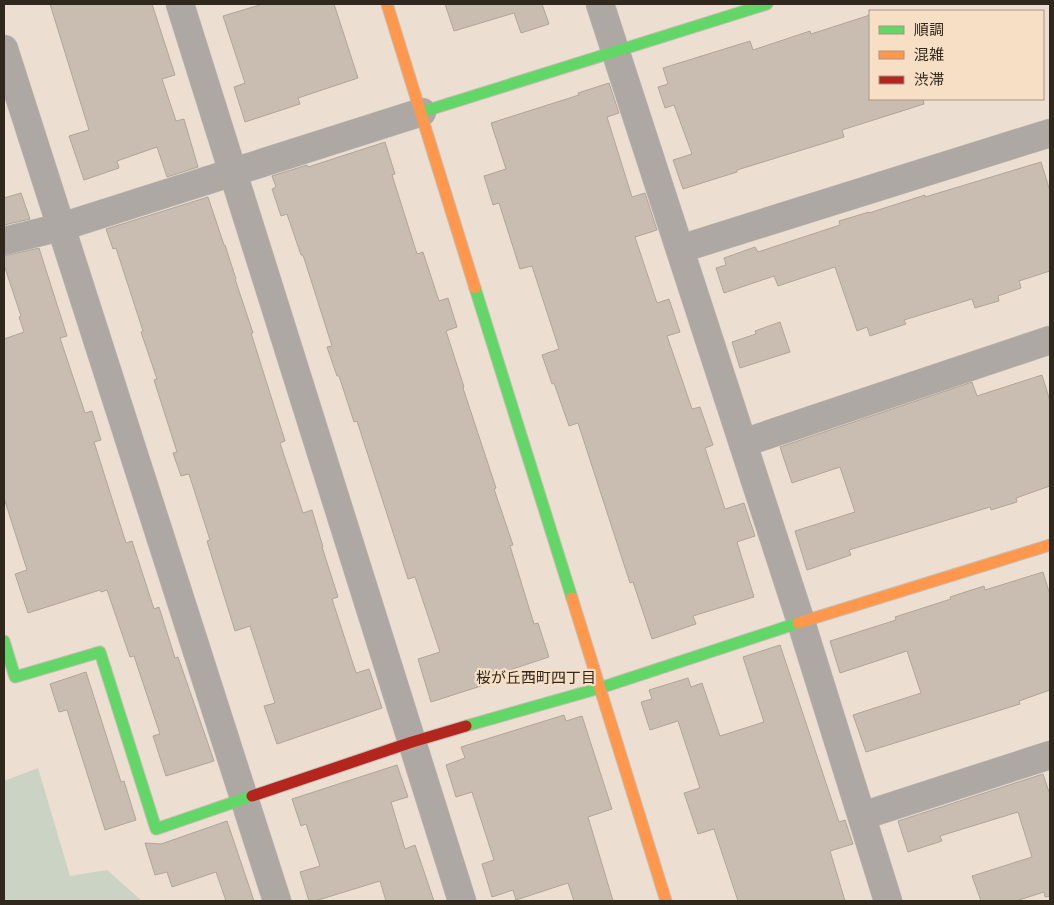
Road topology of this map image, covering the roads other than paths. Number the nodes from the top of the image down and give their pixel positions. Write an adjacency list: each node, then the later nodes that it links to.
1 (180, 4): 9 (street)
2 (387, 4): 7 (street)
3 (600, 4): 6 (street)
4 (767, 4): 6 (street)
5 (4, 49): 10 (street)
6 (616, 51): 7 (street); 12 (street)
7 (422, 112): 9 (street); 18 (street)
8 (1050, 133): 12 (street)
9 (232, 172): 10 (street); 19 (street)
10 (60, 227): 11 (street); 21 (street)
11 (4, 241)
12 (680, 249): 14 (street)
13 (1050, 340): 14 (street)
14 (743, 443): 16 (street)
15 (1050, 545): 16 (street)
16 (801, 622): 18 (street); 22 (street)
17 (4, 641): 21 (street)
18 (600, 688): 19 (street); 25 (street)
19 (412, 742): 21 (street); 24 (street)
20 (1050, 755): 22 (street)
21 (245, 799): 23 (street)
22 (862, 816): 26 (street)
23 (277, 901)
24 (462, 901)
25 (666, 901)
26 (888, 901)

